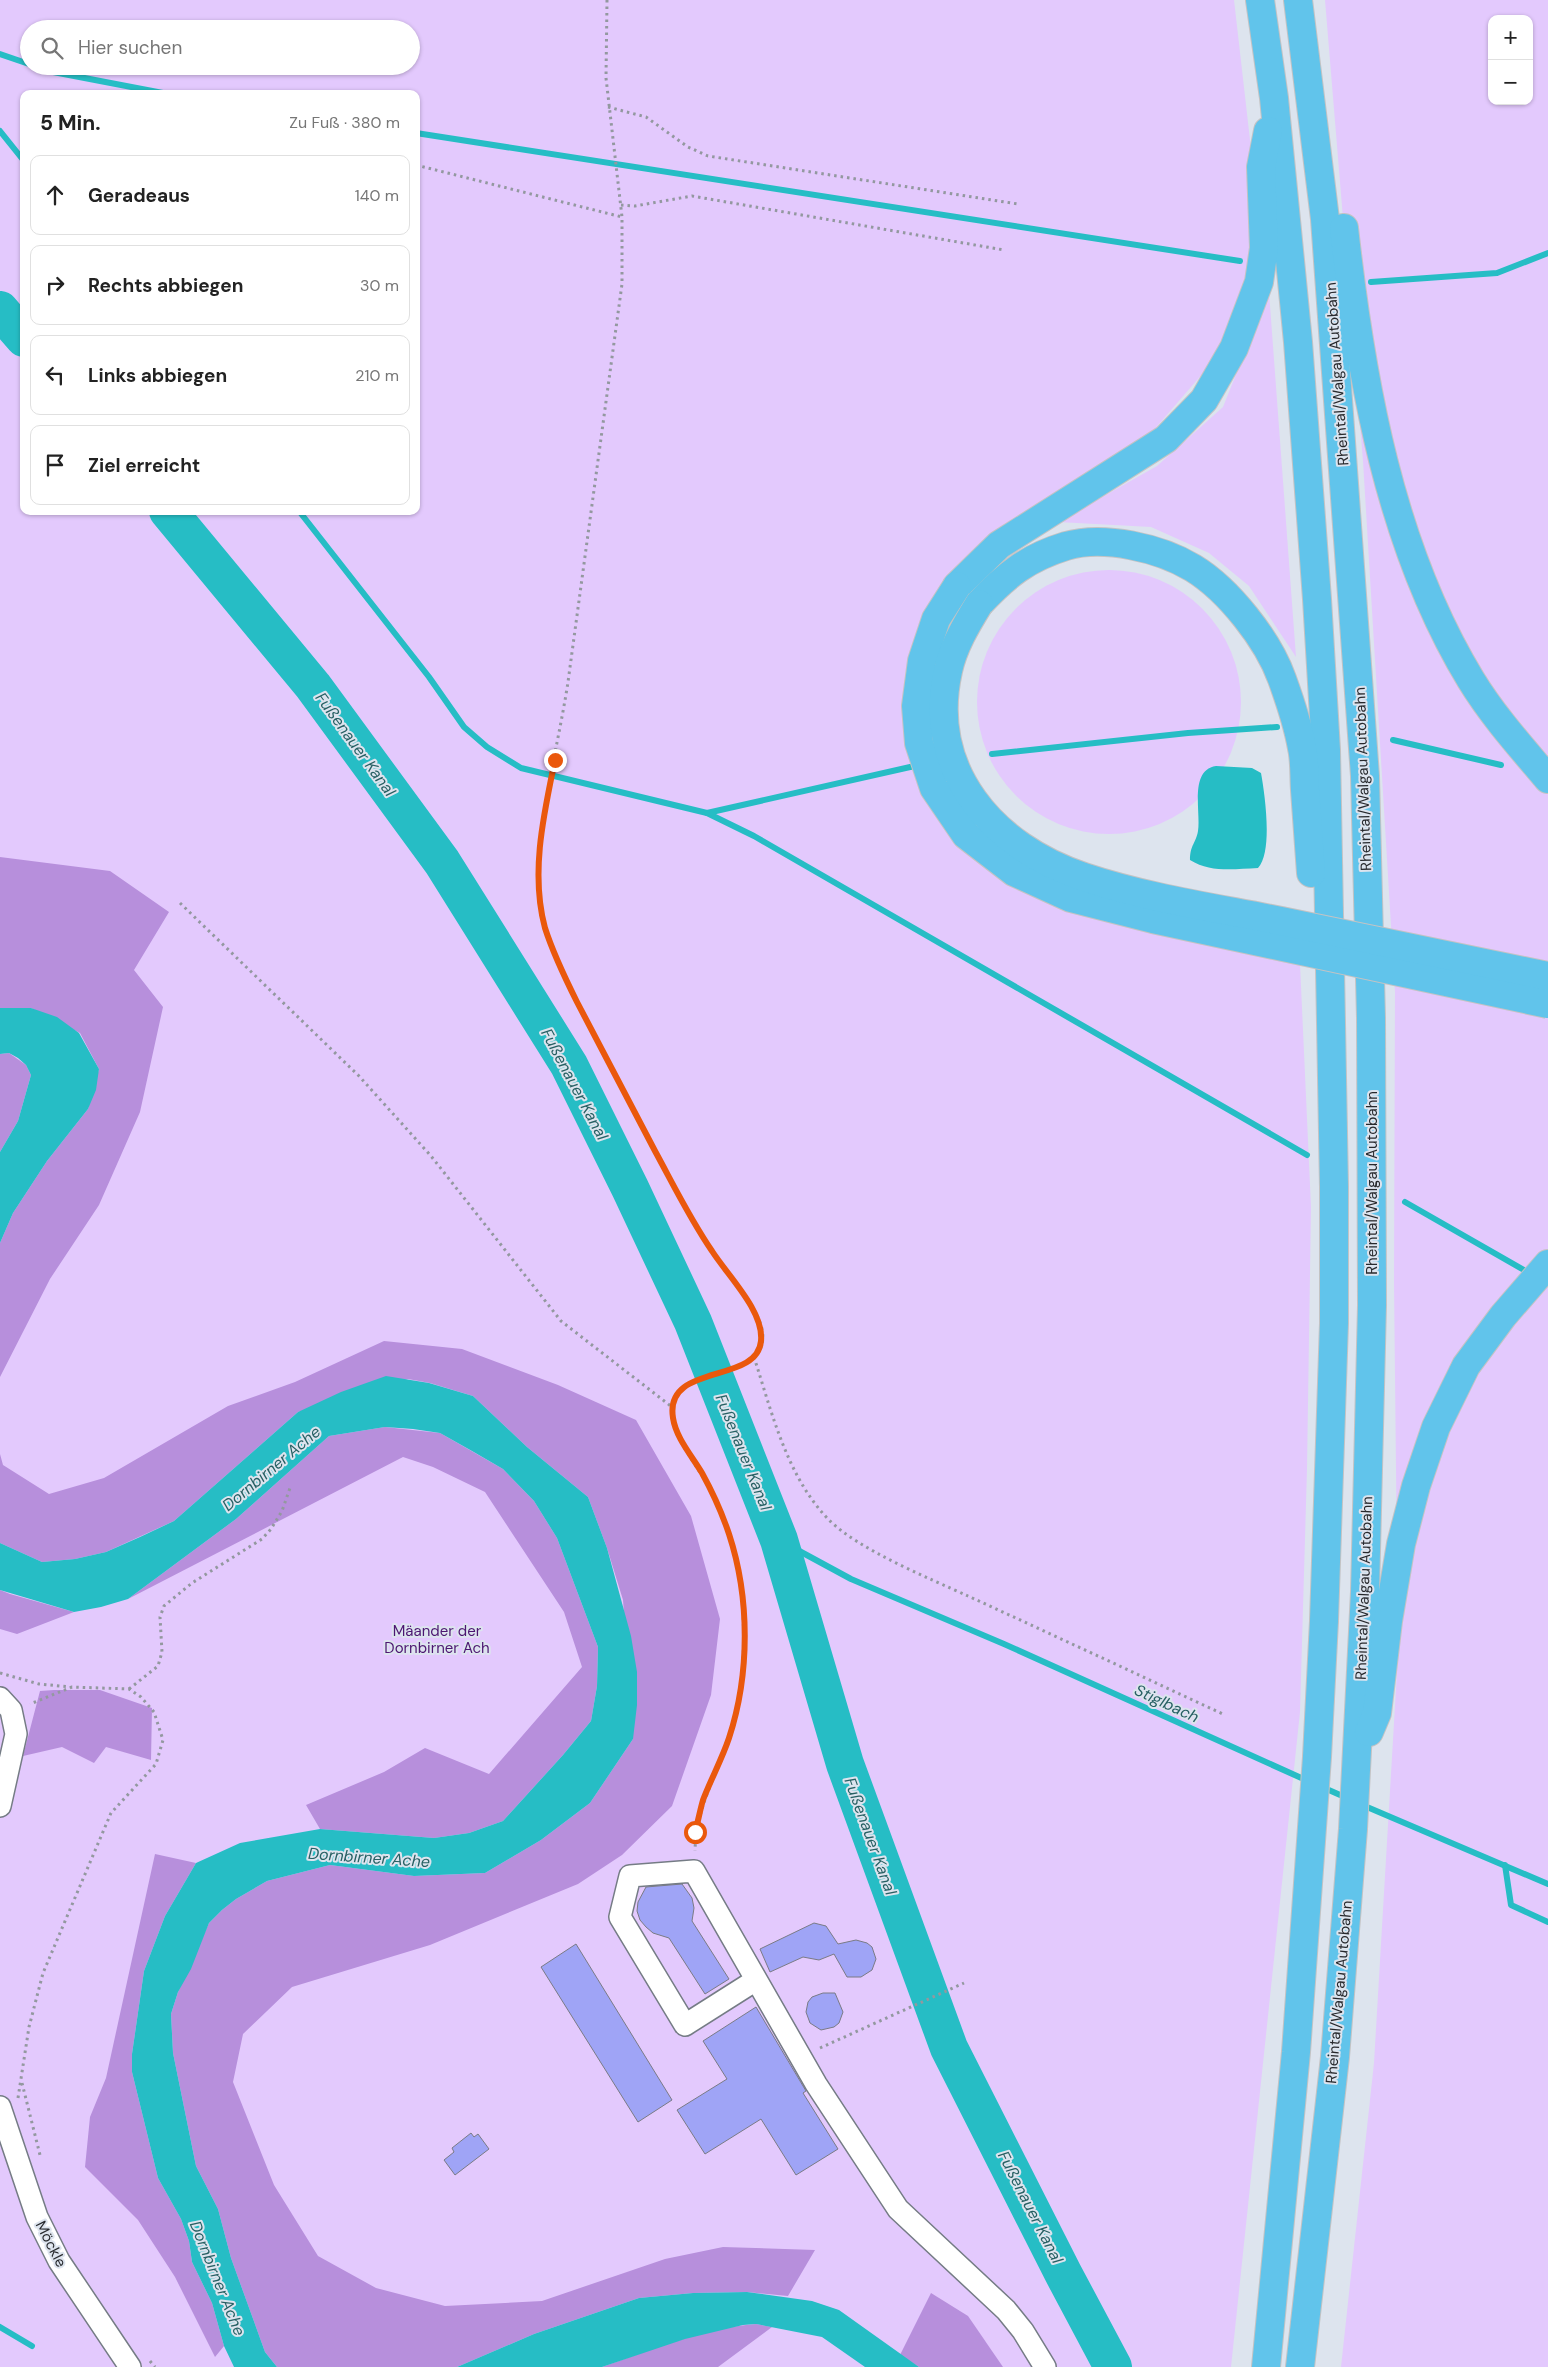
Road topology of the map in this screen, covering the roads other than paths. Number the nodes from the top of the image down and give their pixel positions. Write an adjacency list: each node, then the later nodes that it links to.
1 (1260, 0): 4 (highway)
2 (1298, 0): 3 (highway, Rheintal/Walgau Autobahn)
3 (1309, 80): 5 (highway); 11 (highway, Rheintal/Walgau Autobahn)
4 (1274, 98): 7 (highway, bridge); 8 (highway)
5 (1548, 779)
6 (1548, 976): 8 (highway, bridge)
7 (1548, 1004)
8 (1331, 1018): 17 (highway)
9 (1548, 1264): 11 (highway)
10 (5, 1704): 12 (street)
11 (1356, 1761): 18 (highway, Rheintal/Walgau Autobahn)
12 (0, 1806)
13 (756, 1980): 13 (street); 16 (street)
14 (9, 2107): 15 (street, Möckle)
15 (137, 2360)
16 (1044, 2367)
17 (1266, 2367)
18 (1300, 2367)

